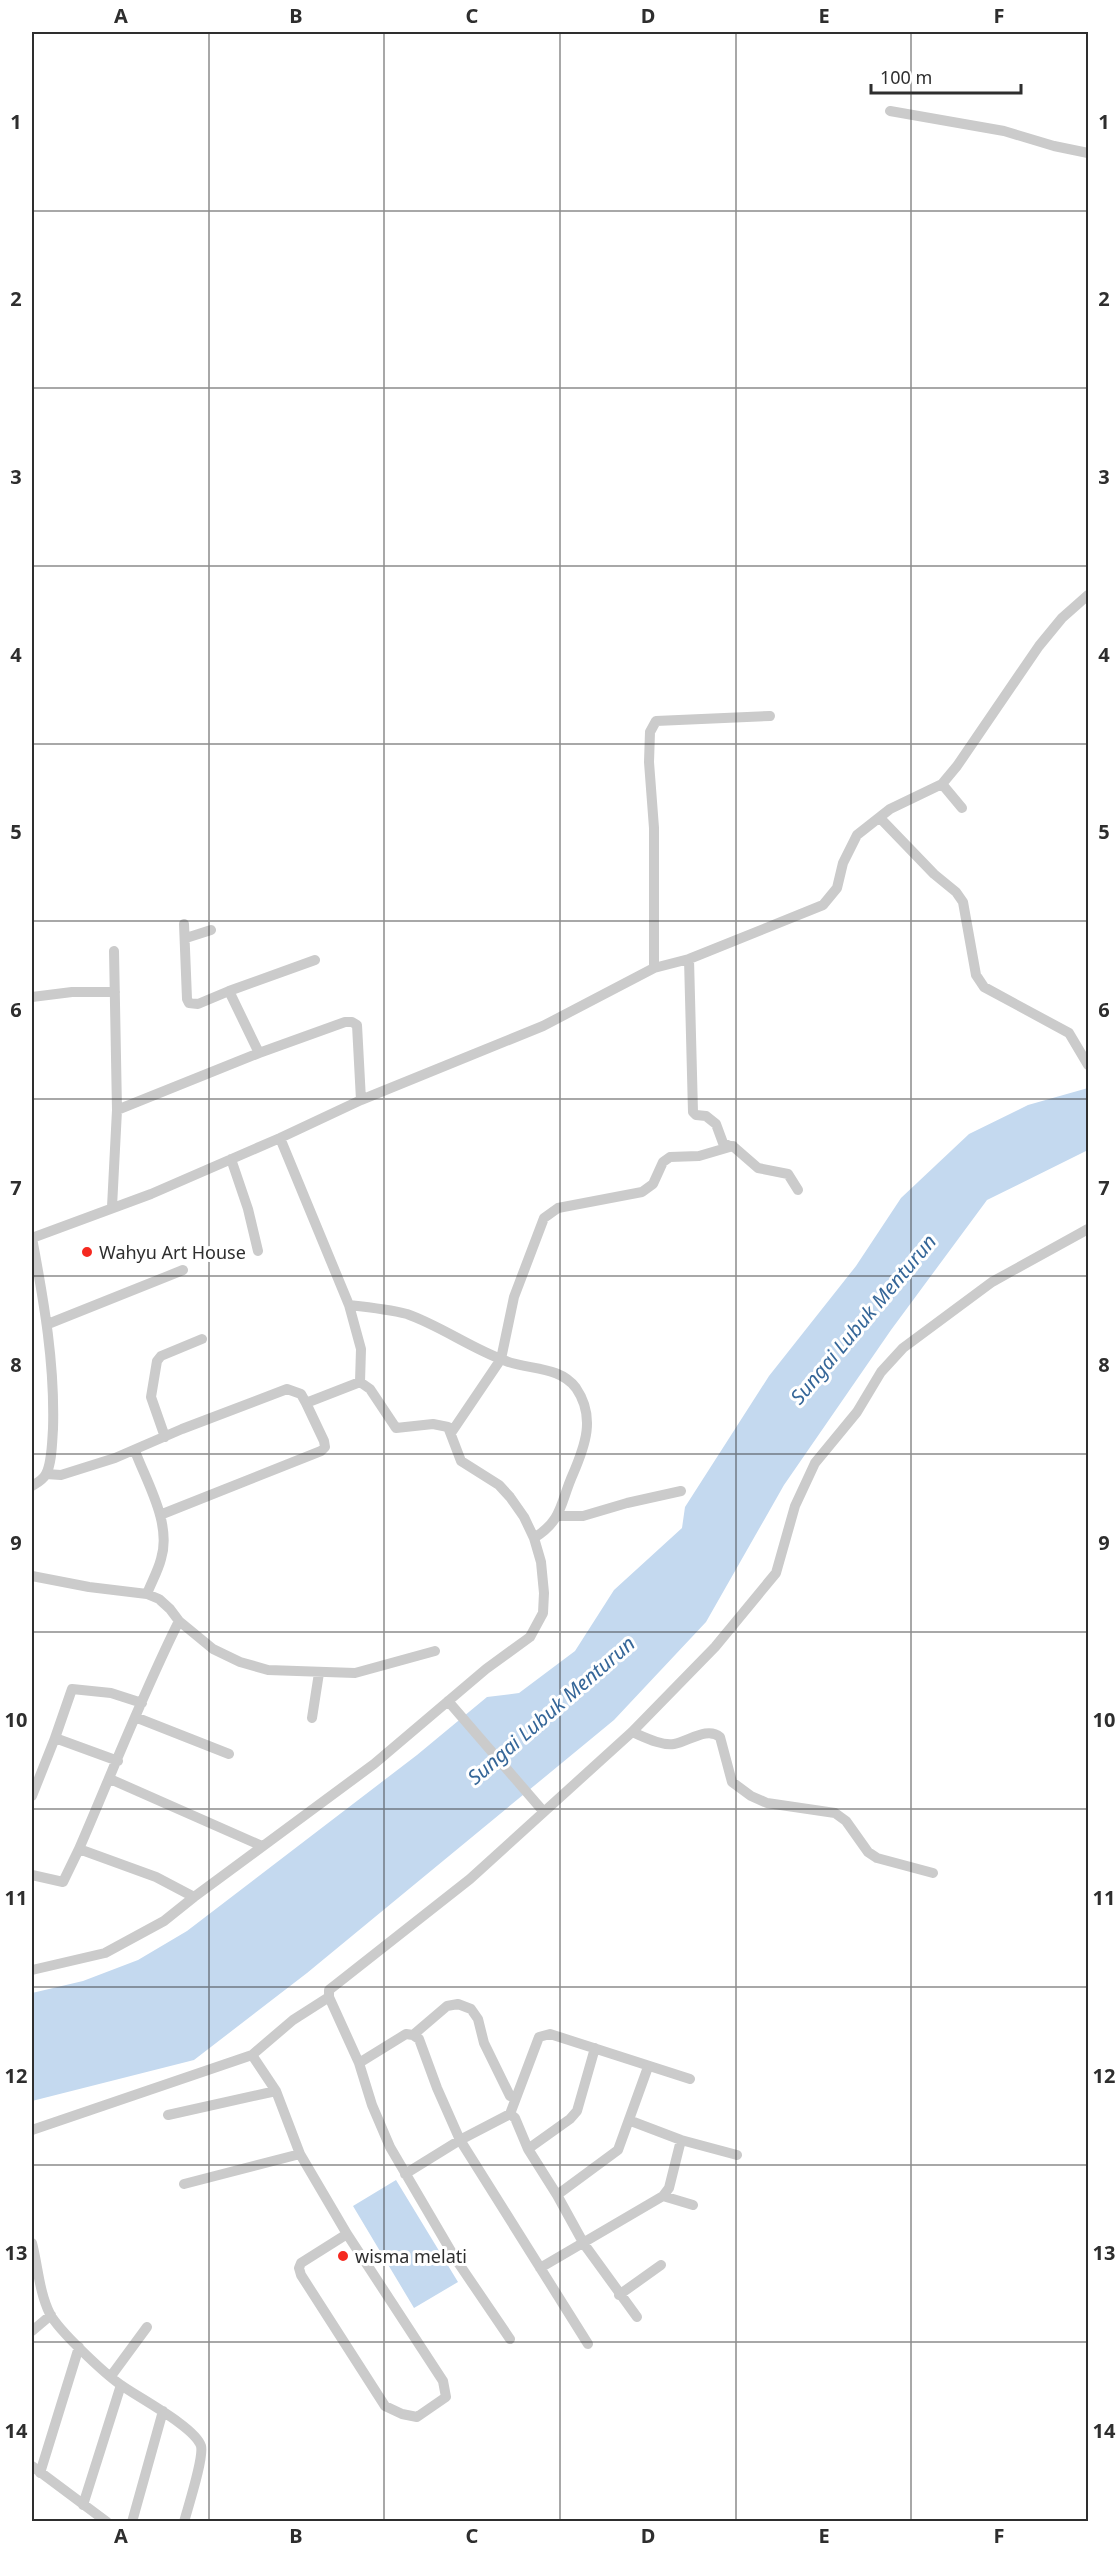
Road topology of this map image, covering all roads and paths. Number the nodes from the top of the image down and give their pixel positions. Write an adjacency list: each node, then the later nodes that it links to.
1 (890, 111): 2 (street)
2 (1089, 153)
3 (1089, 595): 5 (street)
4 (770, 716): 14 (street)
5 (942, 784): 6 (street); 7 (street)
6 (962, 808)
7 (880, 818): 12 (street); 19 (street)
8 (184, 924): 10 (street)
9 (211, 930): 10 (street)
10 (186, 938): 15 (street)
11 (114, 951): 16 (street)
12 (689, 959): 14 (street); 23 (street)
13 (315, 960): 15 (street)
14 (654, 968): 20 (street)
15 (230, 991): 18 (street)
16 (115, 992): 17 (street); 21 (street)
17 (32, 998)
18 (259, 1053): 20 (street); 21 (street)
19 (1089, 1065)
20 (361, 1100): 22 (street)
21 (117, 1110): 26 (street)
22 (280, 1138): 24 (street); 31 (street)
23 (732, 1146): 25 (street); 34 (street)
24 (231, 1159): 26 (street); 29 (street)
25 (798, 1190)
26 (112, 1207): 28 (street)
27 (1089, 1228): 55 (street)
28 (32, 1238): 32 (street)
29 (258, 1251)
30 (183, 1270): 32 (street)
31 (349, 1305): 34 (street); 35 (street)
32 (48, 1324): 40 (street)
33 (202, 1339): 38 (street)
34 (501, 1359): 37 (street); 44 (street)
35 (360, 1382): 36 (street); 37 (street)
36 (306, 1403): 38 (street); 43 (street)
37 (451, 1433): 45 (street)
38 (165, 1437): 39 (street)
39 (135, 1451): 40 (street); 43 (street)
40 (46, 1474): 41 (street)
41 (32, 1486)
42 (681, 1491): 44 (street)
43 (160, 1515): 47 (street)
44 (558, 1516): 45 (street)
45 (534, 1538): 52 (street)
46 (32, 1576): 47 (street)
47 (147, 1594): 48 (street)
48 (179, 1621): 50 (street); 51 (street)
49 (435, 1652): 50 (street)
50 (319, 1673): 54 (street)
51 (142, 1703): 53 (street); 56 (street)
52 (451, 1705): 61 (street); 62 (street)
53 (135, 1717): 57 (street); 58 (street)
54 (312, 1718)
55 (632, 1732): 61 (street); 64 (street)
56 (55, 1738): 58 (street); 60 (street)
57 (229, 1754)
58 (118, 1761): 59 (street)
59 (110, 1779): 62 (street); 63 (street)
60 (32, 1796)
61 (540, 1808): 68 (street)
62 (262, 1846): 66 (street)
63 (78, 1849): 65 (street); 66 (street)
64 (933, 1873)
65 (32, 1875)
66 (194, 1897): 67 (street)
67 (32, 1970)
68 (329, 1997): 71 (street); 72 (street)
69 (413, 2035): 72 (street); 76 (street); 81 (street)
70 (595, 2048): 73 (street); 76 (street); 83 (street)
71 (252, 2055): 75 (street); 80 (street)
72 (359, 2063): 86 (street)
73 (648, 2067): 74 (street); 79 (street)
74 (690, 2079)
75 (276, 2091): 78 (street); 84 (street)
76 (515, 2097): 77 (street)
77 (510, 2114): 81 (street); 83 (street)
78 (168, 2115)
79 (630, 2121): 82 (street); 88 (street)
80 (32, 2130)
81 (460, 2140): 86 (street); 95 (street)
82 (681, 2140): 85 (street); 89 (street)
83 (528, 2150): 88 (street)
84 (300, 2154): 87 (street); 91 (street)
85 (737, 2154)
86 (405, 2174): 102 (street)
87 (184, 2184)
88 (557, 2194): 93 (street)
89 (663, 2196): 90 (street); 93 (street)
90 (693, 2205)
91 (347, 2234): 91 (street)
92 (32, 2243): 96 (street)
93 (584, 2244): 95 (street); 97 (street)
94 (661, 2265): 97 (street)
95 (540, 2268): 103 (street)
96 (35, 2274): 98 (street)
97 (619, 2295): 99 (street)
98 (51, 2315): 101 (street); 104 (street)
99 (637, 2317)
100 (147, 2327): 105 (street)
101 (32, 2331)
102 (510, 2339)
103 (588, 2344)
104 (79, 2347): 105 (street); 108 (street)
105 (111, 2376): 106 (street)
106 (121, 2385): 107 (street); 109 (street)
107 (162, 2411): 111 (street); 112 (street)
108 (36, 2469): 109 (street)
109 (83, 2505): 110 (street)
110 (107, 2522)
111 (132, 2522)
112 (184, 2522)

